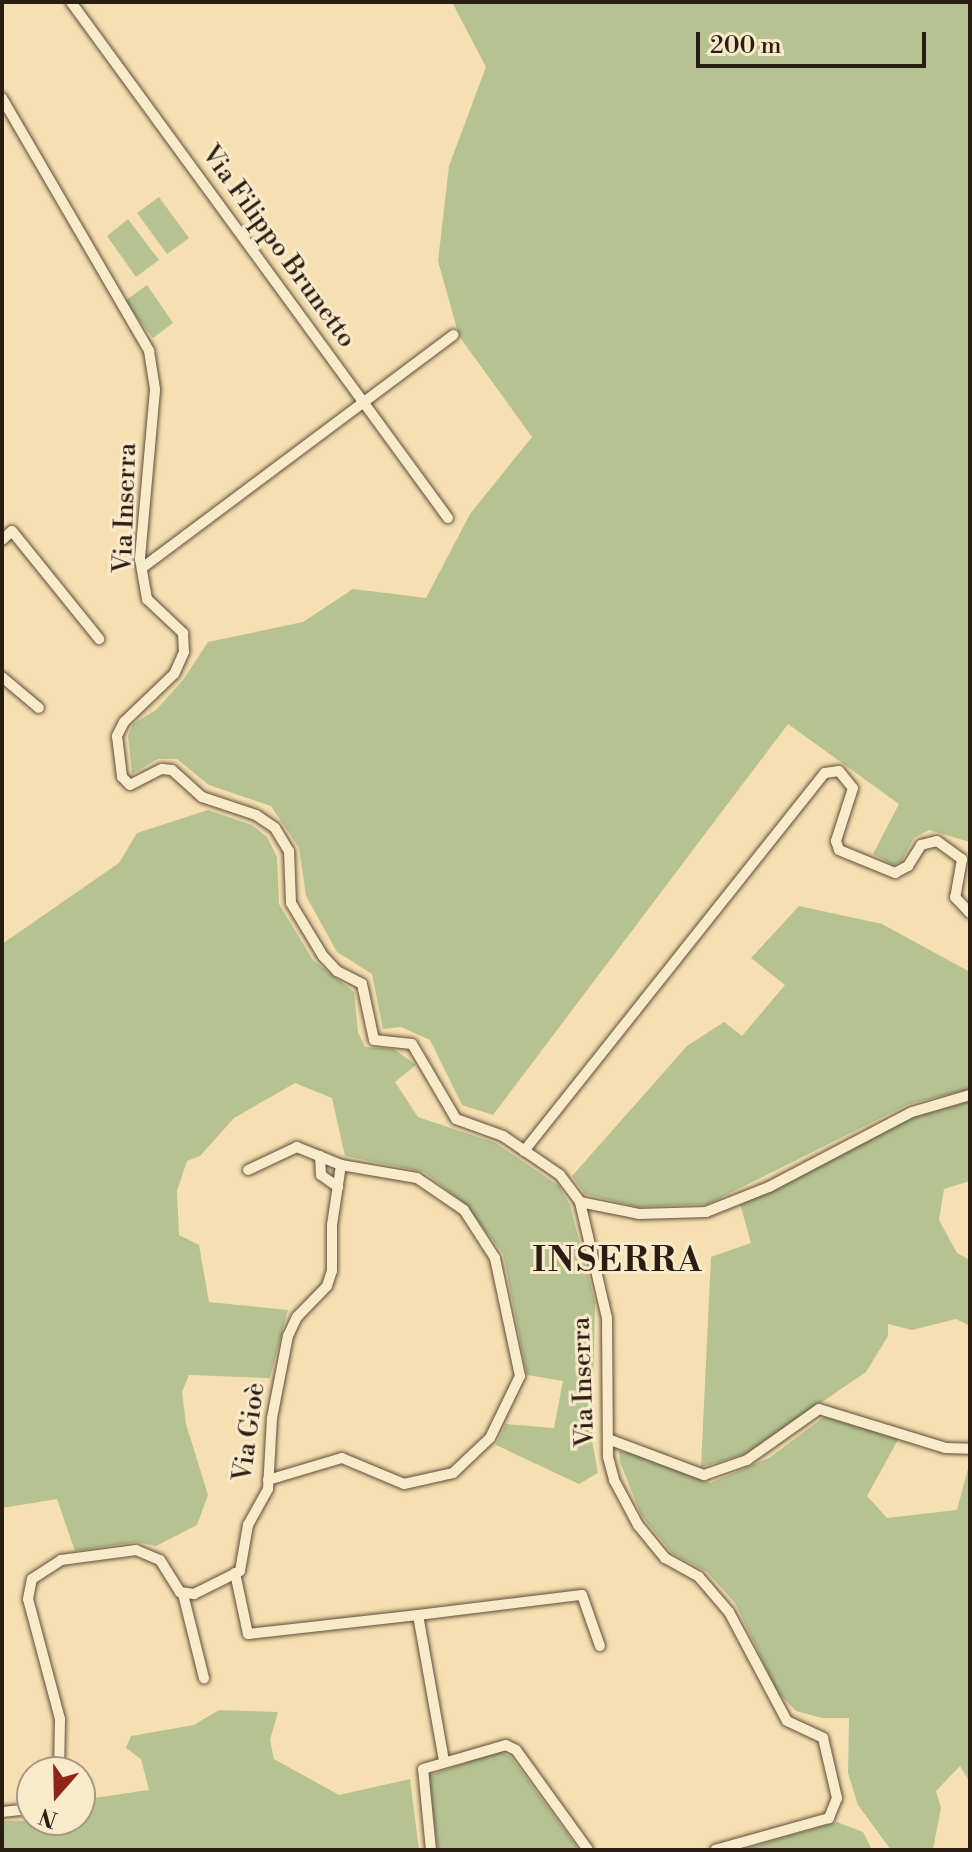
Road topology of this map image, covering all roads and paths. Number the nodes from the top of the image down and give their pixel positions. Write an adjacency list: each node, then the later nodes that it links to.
1 (71, 2): 4 (street, Via Filippo Brunetto)
2 (2, 98): 7 (street, Via Inserra)
3 (454, 335): 4 (street)
4 (364, 402): 5 (street, Via Filippo Brunetto); 7 (street)
5 (448, 518)
6 (2, 540): 8 (street)
7 (142, 568): 13 (street, Via Inserra)
8 (99, 639)
9 (2, 677): 10 (street)
10 (39, 708)
11 (970, 913): 13 (street)
12 (970, 1095): 18 (street)
13 (524, 1151): 18 (street, Via Inserra)
14 (320, 1156): 15 (street); 16 (street); 17 (street)
15 (341, 1165): 17 (street, Via Gioè); 21 (street)
16 (248, 1170)
17 (338, 1187): 21 (street, Via Gioè)
18 (580, 1202): 19 (street, Via Inserra)
19 (608, 1439): 20 (street); 31 (street, Via Inserra)
20 (970, 1449)
21 (268, 1480): 22 (street, Via Gioè)
22 (235, 1573): 23 (street); 24 (street)
23 (183, 1594): 26 (street); 27 (street)
24 (418, 1615): 25 (street); 28 (street)
25 (600, 1646)
26 (204, 1678)
27 (59, 1756)
28 (444, 1761): 29 (street); 30 (street)
29 (431, 1850)
30 (588, 1850)
31 (715, 1850)

